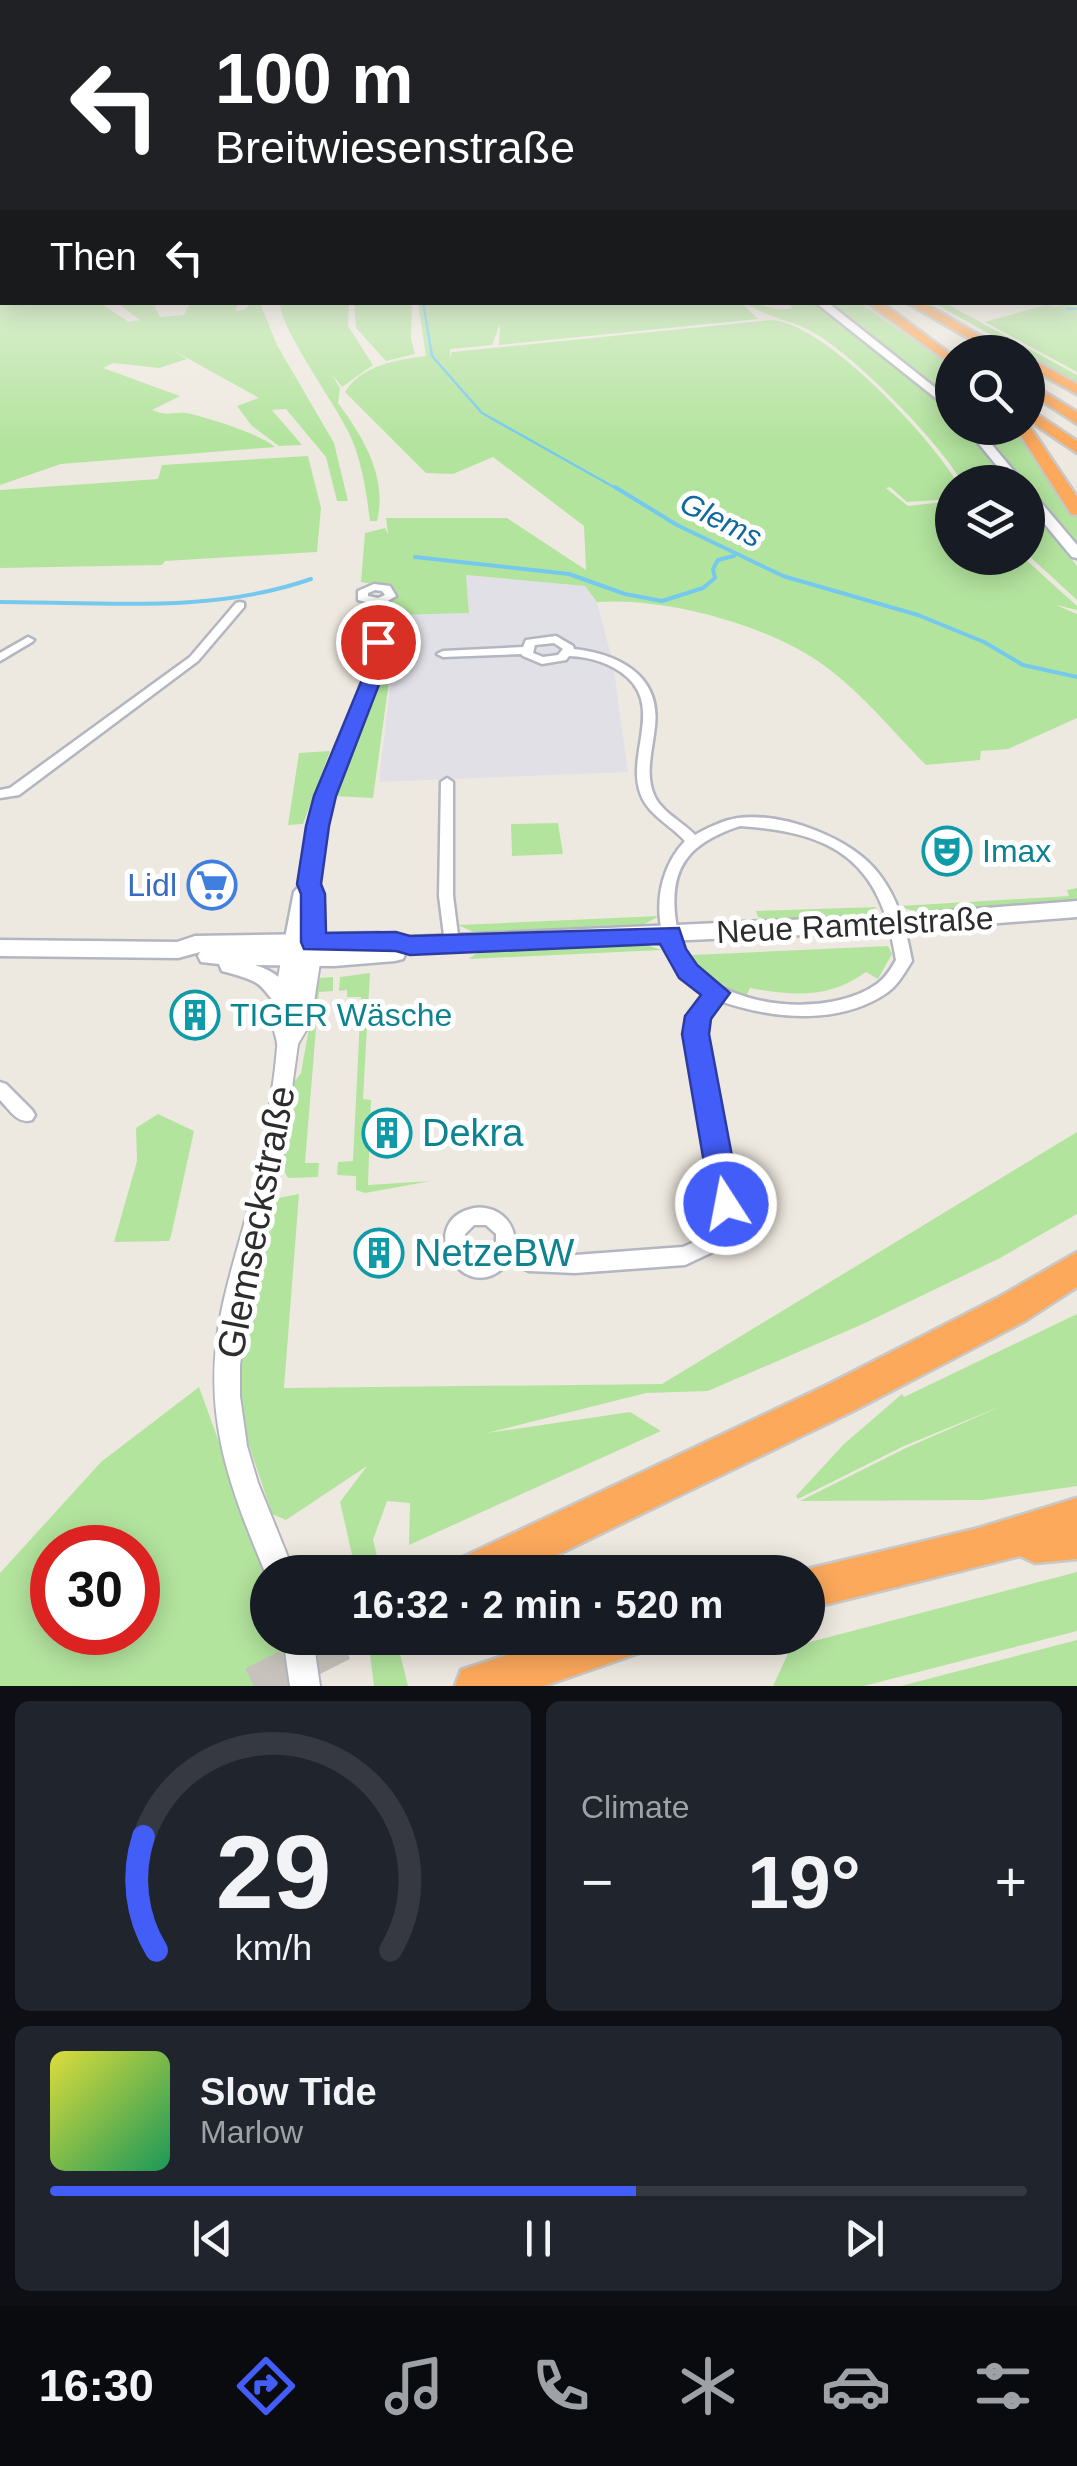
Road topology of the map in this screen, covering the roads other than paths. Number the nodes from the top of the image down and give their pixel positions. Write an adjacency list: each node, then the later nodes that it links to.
1 (824, 305): 15 (main road)
2 (876, 305): 11 (highway)
3 (893, 305): 10 (highway)
4 (913, 305): 7 (highway)
5 (915, 305): 8 (highway)
6 (931, 305): 9 (highway)
7 (955, 335)
8 (970, 335)
9 (983, 335)
10 (935, 341)
11 (935, 345)
12 (1045, 372): 14 (highway)
13 (1045, 373): 14 (highway)
14 (1077, 390)
15 (935, 393)
16 (1045, 398): 18 (highway)
17 (1045, 410): 20 (highway)
18 (1077, 420)
19 (1045, 425): 23 (highway)
20 (1077, 433)
21 (986, 445): 24 (main road)
22 (1035, 445): 25 (highway)
23 (1077, 448)
24 (1003, 465)
25 (1077, 510)
26 (1045, 516): 27 (main road)
27 (1077, 554)
28 (379, 602): 43 (street, Glemseckstraße)
29 (240, 604): 36 (street)
30 (28, 640): 34 (street)
31 (526, 650): 32 (street); 32 (street); 33 (street)
32 (568, 652): 37 (street)
33 (443, 654)
34 (0, 658)
35 (447, 782): 41 (street)
36 (7, 793)
37 (693, 842): 39 (street); 40 (street)
38 (1077, 909): 39 (main road, Neue Ramtelstraße)
39 (898, 923): 40 (main road, Neue Ramtelstraße); 45 (street)
40 (670, 934): 41 (main road, Neue Ramtelstraße); 45 (street)
41 (452, 943): 43 (main road, Neue Ramtelstraße)
42 (0, 948): 44 (main road, Neue Ramtelstraße)
43 (302, 950): 44 (main road, Neue Ramtelstraße); 46 (street, Glemseckstraße); 47 (street, Glemseckstraße)
44 (189, 953): 46 (main road)
45 (717, 993): 50 (street)
46 (286, 1000): 47 (street, Glemseckstraße)
47 (288, 1043): 57 (street, Glemseckstraße)
48 (0, 1089): 49 (street)
49 (26, 1114)
50 (505, 1250)
51 (1077, 1268): 53 (highway)
52 (1077, 1286): 53 (highway)
53 (1012, 1310): 58 (highway)
54 (1077, 1518): 56 (highway)
55 (1077, 1539): 56 (highway)
56 (976, 1548): 59 (highway)
57 (273, 1555)
58 (513, 1555)
59 (825, 1584)
60 (300, 1655): 62 (street)
61 (572, 1655): 63 (highway)
62 (305, 1686)
63 (478, 1686)

